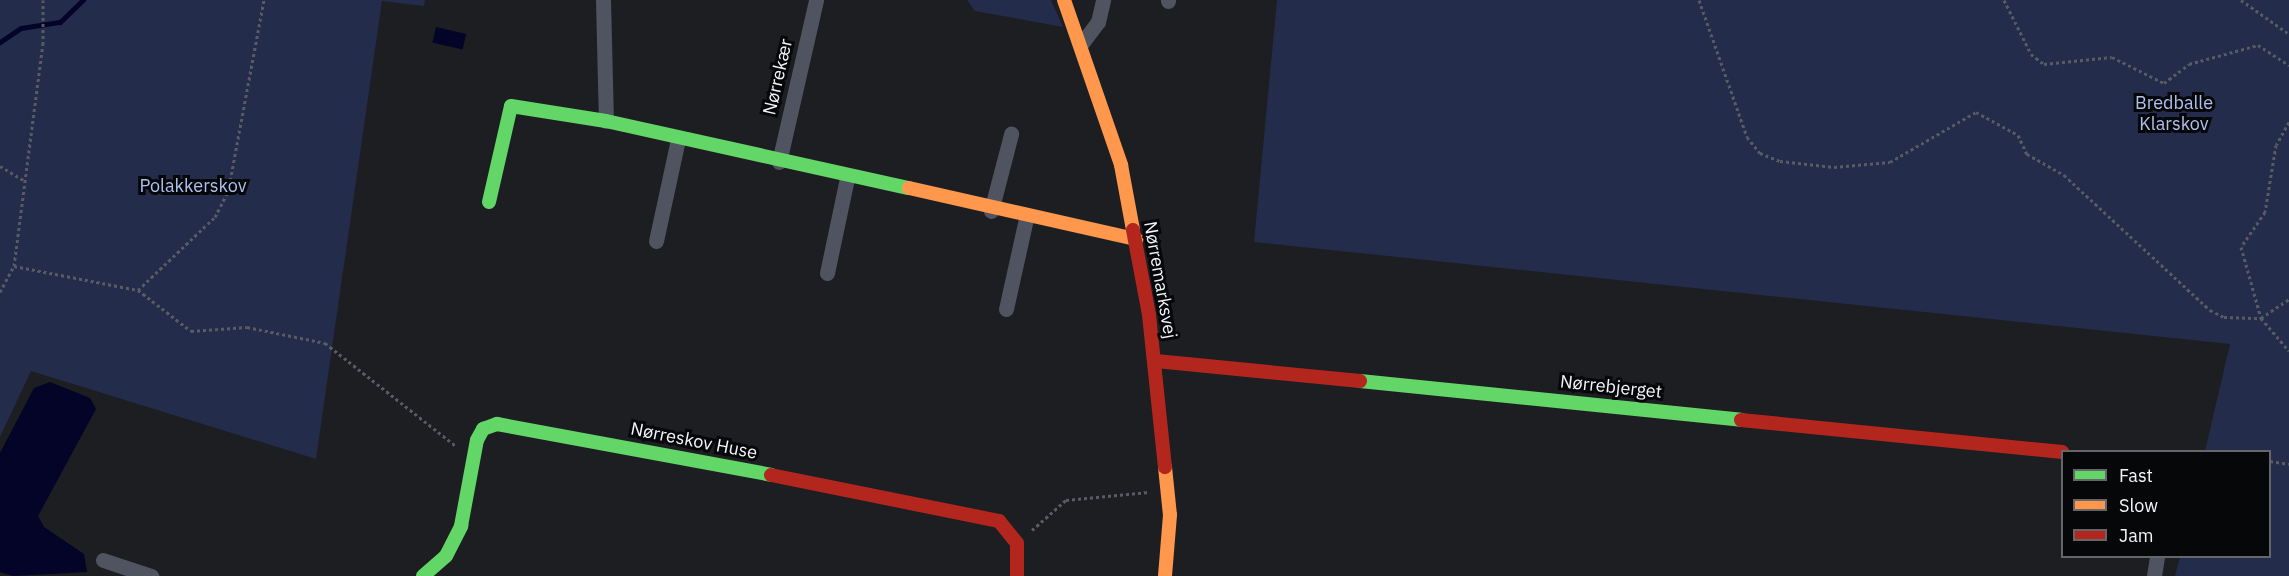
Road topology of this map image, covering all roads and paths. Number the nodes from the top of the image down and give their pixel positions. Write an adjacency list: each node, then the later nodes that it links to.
1 (43, 0): 20 (path)
2 (264, 0): 28 (path)
3 (603, 0): 13 (street)
4 (816, 0): 17 (street, Nørrekær)
5 (1064, 0): 11 (street, Nørremarksvej)
6 (1103, 0): 11 (street)
7 (1699, 0): 32 (path)
8 (2004, 0): 12 (path)
9 (2241, 0): 10 (path)
10 (2289, 34)
11 (1082, 43): 24 (street, Nørremarksvej)
12 (2289, 65)
13 (606, 121): 16 (street); 21 (street)
14 (2289, 122): 32 (path)
15 (1011, 134): 22 (street)
16 (678, 139): 17 (street); 25 (street)
17 (778, 162): 19 (street)
18 (0, 166): 20 (path)
19 (847, 178): 22 (street); 27 (street)
20 (25, 181): 26 (path)
21 (489, 202)
22 (992, 211): 23 (street)
23 (1026, 219): 24 (street); 31 (street)
24 (1136, 240): 34 (street, Nørremarksvej)
25 (656, 241)
26 (14, 266): 28 (path); 29 (path)
27 (827, 273)
28 (138, 290): 36 (path)
29 (0, 292)
30 (2289, 299): 32 (path)
31 (1006, 309)
32 (2261, 318): 33 (path)
33 (2289, 351)
34 (1156, 360): 35 (street, Nørrebjerget); 48 (street, Nørremarksvej)
35 (2061, 452)
36 (475, 455): 42 (street, Nørreskov Huse); 46 (street, Nørreskov Huse)
37 (2271, 461): 38 (path)
38 (2289, 464)
39 (1151, 481): 40 (path)
40 (1152, 492): 41 (path); 42 (path)
41 (1152, 502)
42 (1017, 543): 47 (street)
43 (2157, 558): 49 (street)
44 (102, 560): 45 (street)
45 (151, 576)
46 (423, 576)
47 (1017, 576)
48 (1165, 576)
49 (2154, 576)

